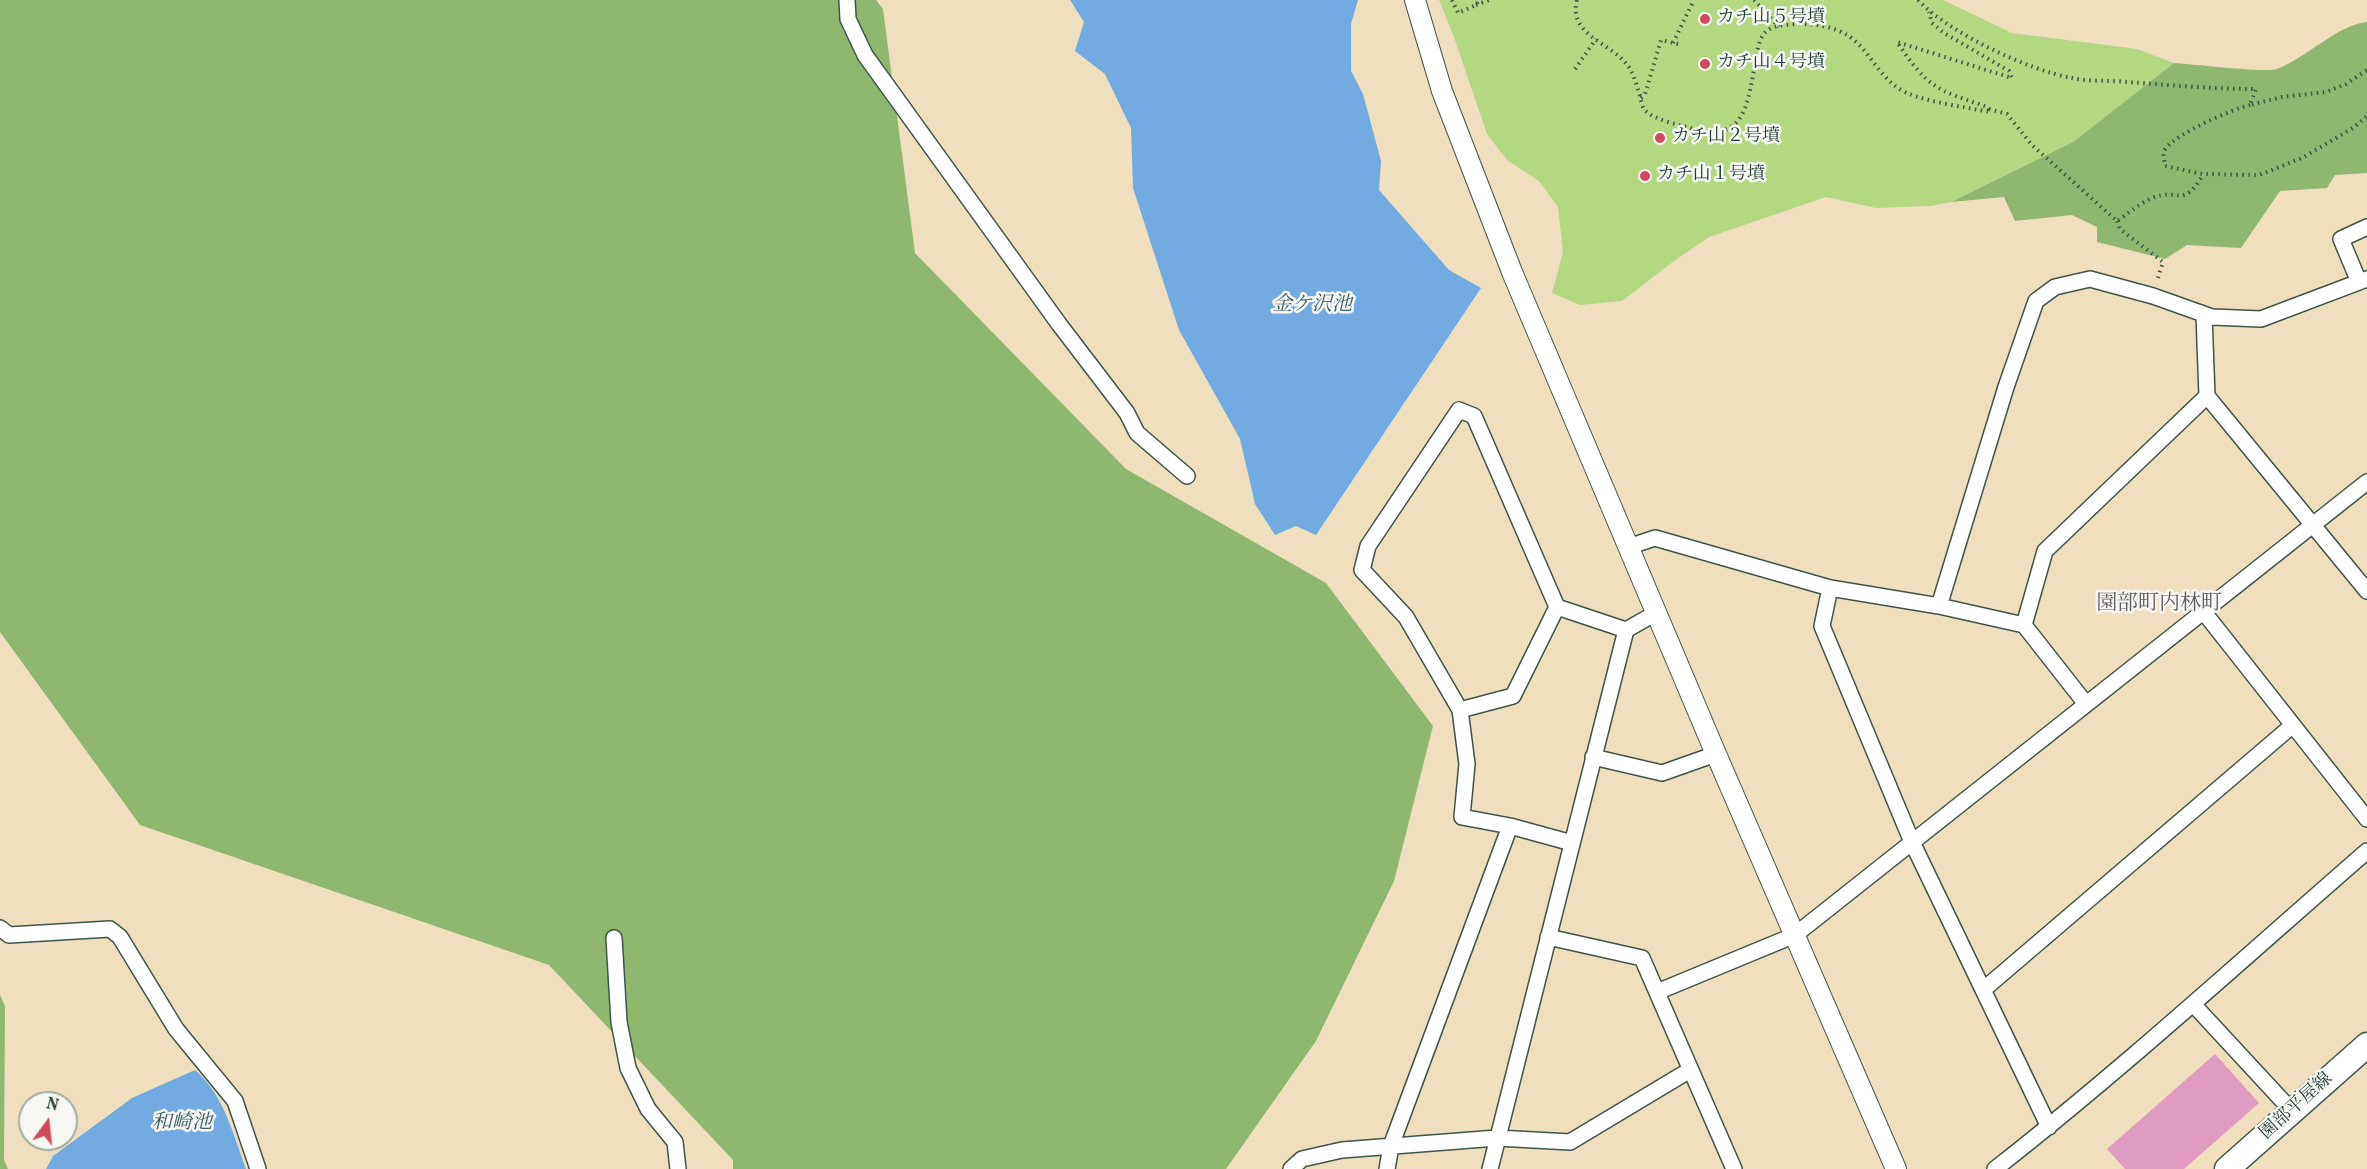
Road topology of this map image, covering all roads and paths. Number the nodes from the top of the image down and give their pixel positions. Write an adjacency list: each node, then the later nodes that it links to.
1 (847, 0): 28 (street)
2 (1415, 0): 31 (street)
3 (1452, 0): 9 (path)
4 (1489, 0): 9 (path)
5 (1577, 0): 12 (path)
6 (1694, 0): 13 (path)
7 (1754, 0): 11 (path)
8 (1918, 0): 10 (path)
9 (1477, 2)
10 (1929, 12): 18 (path); 19 (path)
11 (1779, 27): 17 (path); 19 (path)
12 (1596, 39): 15 (path); 17 (path)
13 (1673, 43): 14 (path); 17 (path)
14 (1682, 45)
15 (1575, 69)
16 (2367, 70): 18 (path)
17 (1641, 98)
18 (2250, 105): 21 (path)
19 (1989, 109): 22 (path)
20 (2367, 116): 21 (path)
21 (2204, 174): 22 (path)
22 (2117, 221): 25 (path)
23 (2367, 227): 24 (street)
24 (2363, 280): 26 (street)
25 (2153, 296): 26 (street); 34 (street)
26 (2205, 315): 27 (street)
27 (2207, 396): 30 (street); 38 (street)
28 (1186, 476)
29 (2367, 482): 30 (street)
30 (2313, 525): 33 (street); 36 (street)
31 (1628, 547): 32 (street); 37 (street)
32 (1830, 588): 34 (street); 47 (street)
33 (2367, 591)
34 (1939, 606): 38 (street)
35 (1557, 607): 39 (street); 41 (street); 41 (street)
36 (2204, 611): 40 (street); 42 (street)
37 (1656, 613): 39 (street); 43 (street)
38 (2024, 625): 40 (street)
39 (1626, 630): 44 (street)
40 (2086, 704): 47 (street)
41 (1460, 710): 46 (street)
42 (2293, 725): 45 (street); 54 (street)
43 (1716, 754): 44 (street); 51 (street)
44 (1593, 757): 48 (street)
45 (2367, 819)
46 (1510, 826): 48 (street); 62 (street)
47 (1912, 842): 51 (street); 54 (street)
48 (1572, 843): 52 (street)
49 (2367, 851): 56 (street)
50 (0, 928): 63 (street)
51 (1795, 935): 55 (street); 69 (street)
52 (1548, 937): 55 (street); 61 (street)
53 (614, 938): 64 (street)
54 (1983, 990): 60 (street)
55 (1657, 992): 68 (street)
56 (2193, 1004): 59 (street); 60 (street)
57 (2367, 1045): 59 (main road, 園部平屋線)
58 (1685, 1073): 61 (street)
59 (2292, 1111): 71 (main road, 園部平屋線)
60 (2049, 1126): 70 (street)
61 (1497, 1138): 62 (street); 67 (street)
62 (1391, 1146): 65 (street); 66 (street)
63 (258, 1169)
64 (678, 1169)
65 (1291, 1169)
66 (1387, 1169)
67 (1490, 1169)
68 (1734, 1169)
69 (1896, 1169)
70 (1995, 1169)
71 (2227, 1169)

